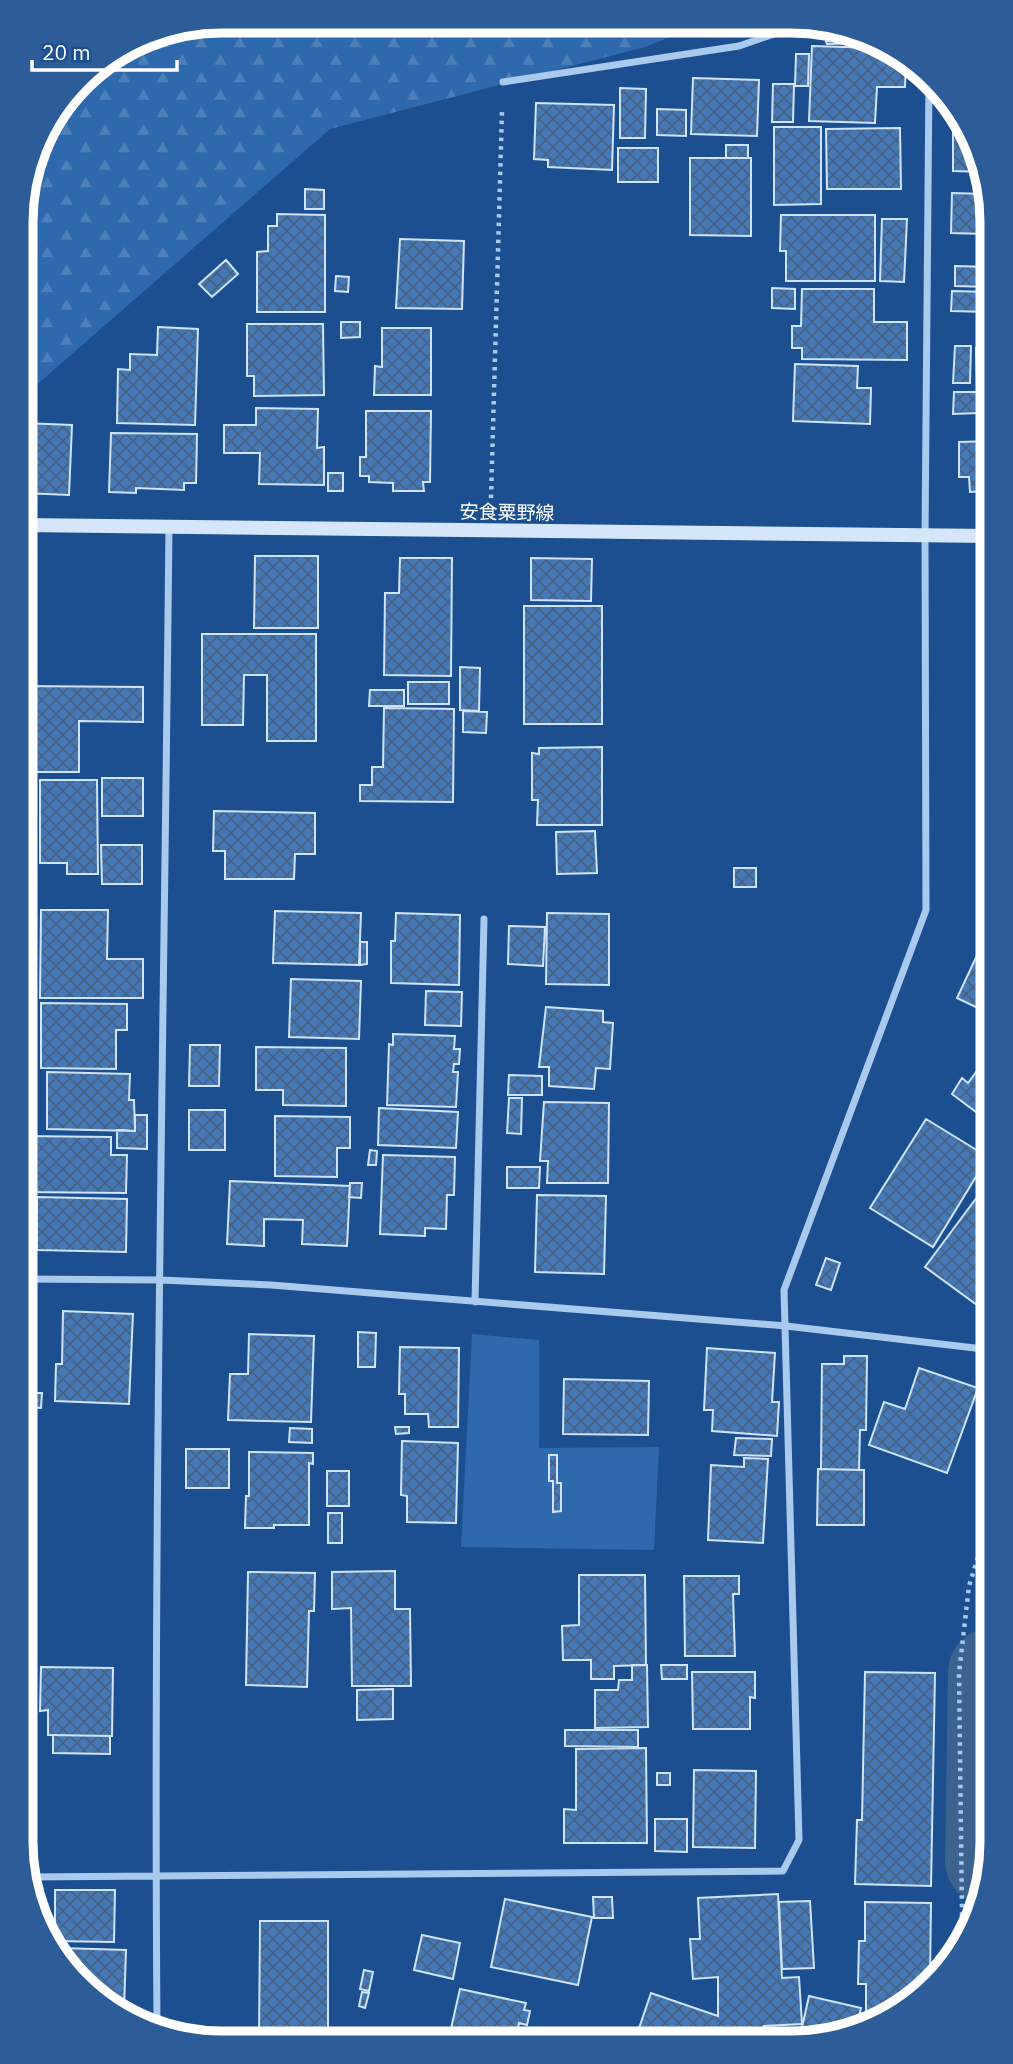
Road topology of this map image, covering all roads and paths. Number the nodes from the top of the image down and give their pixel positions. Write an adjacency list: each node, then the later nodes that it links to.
1 (777, 33): 2 (street)
2 (503, 82): 6 (path)
3 (929, 94): 7 (street)
4 (34, 524): 5 (main road, 安食粟野線)
5 (169, 525): 6 (main road, 安食粟野線); 11 (street)
6 (490, 532): 7 (main road, 安食粟野線)
7 (925, 536): 8 (main road, 安食粟野線); 13 (street)
8 (980, 536)
9 (485, 919): 12 (street)
10 (33, 1279): 11 (street)
11 (161, 1280): 12 (street); 17 (street)
12 (475, 1302): 13 (street)
13 (786, 1326): 14 (street); 17 (street)
14 (979, 1349)
15 (979, 1553): 18 (path)
16 (37, 1877): 17 (street)
17 (156, 1877): 19 (street)
18 (961, 1922)
19 (157, 2018)

